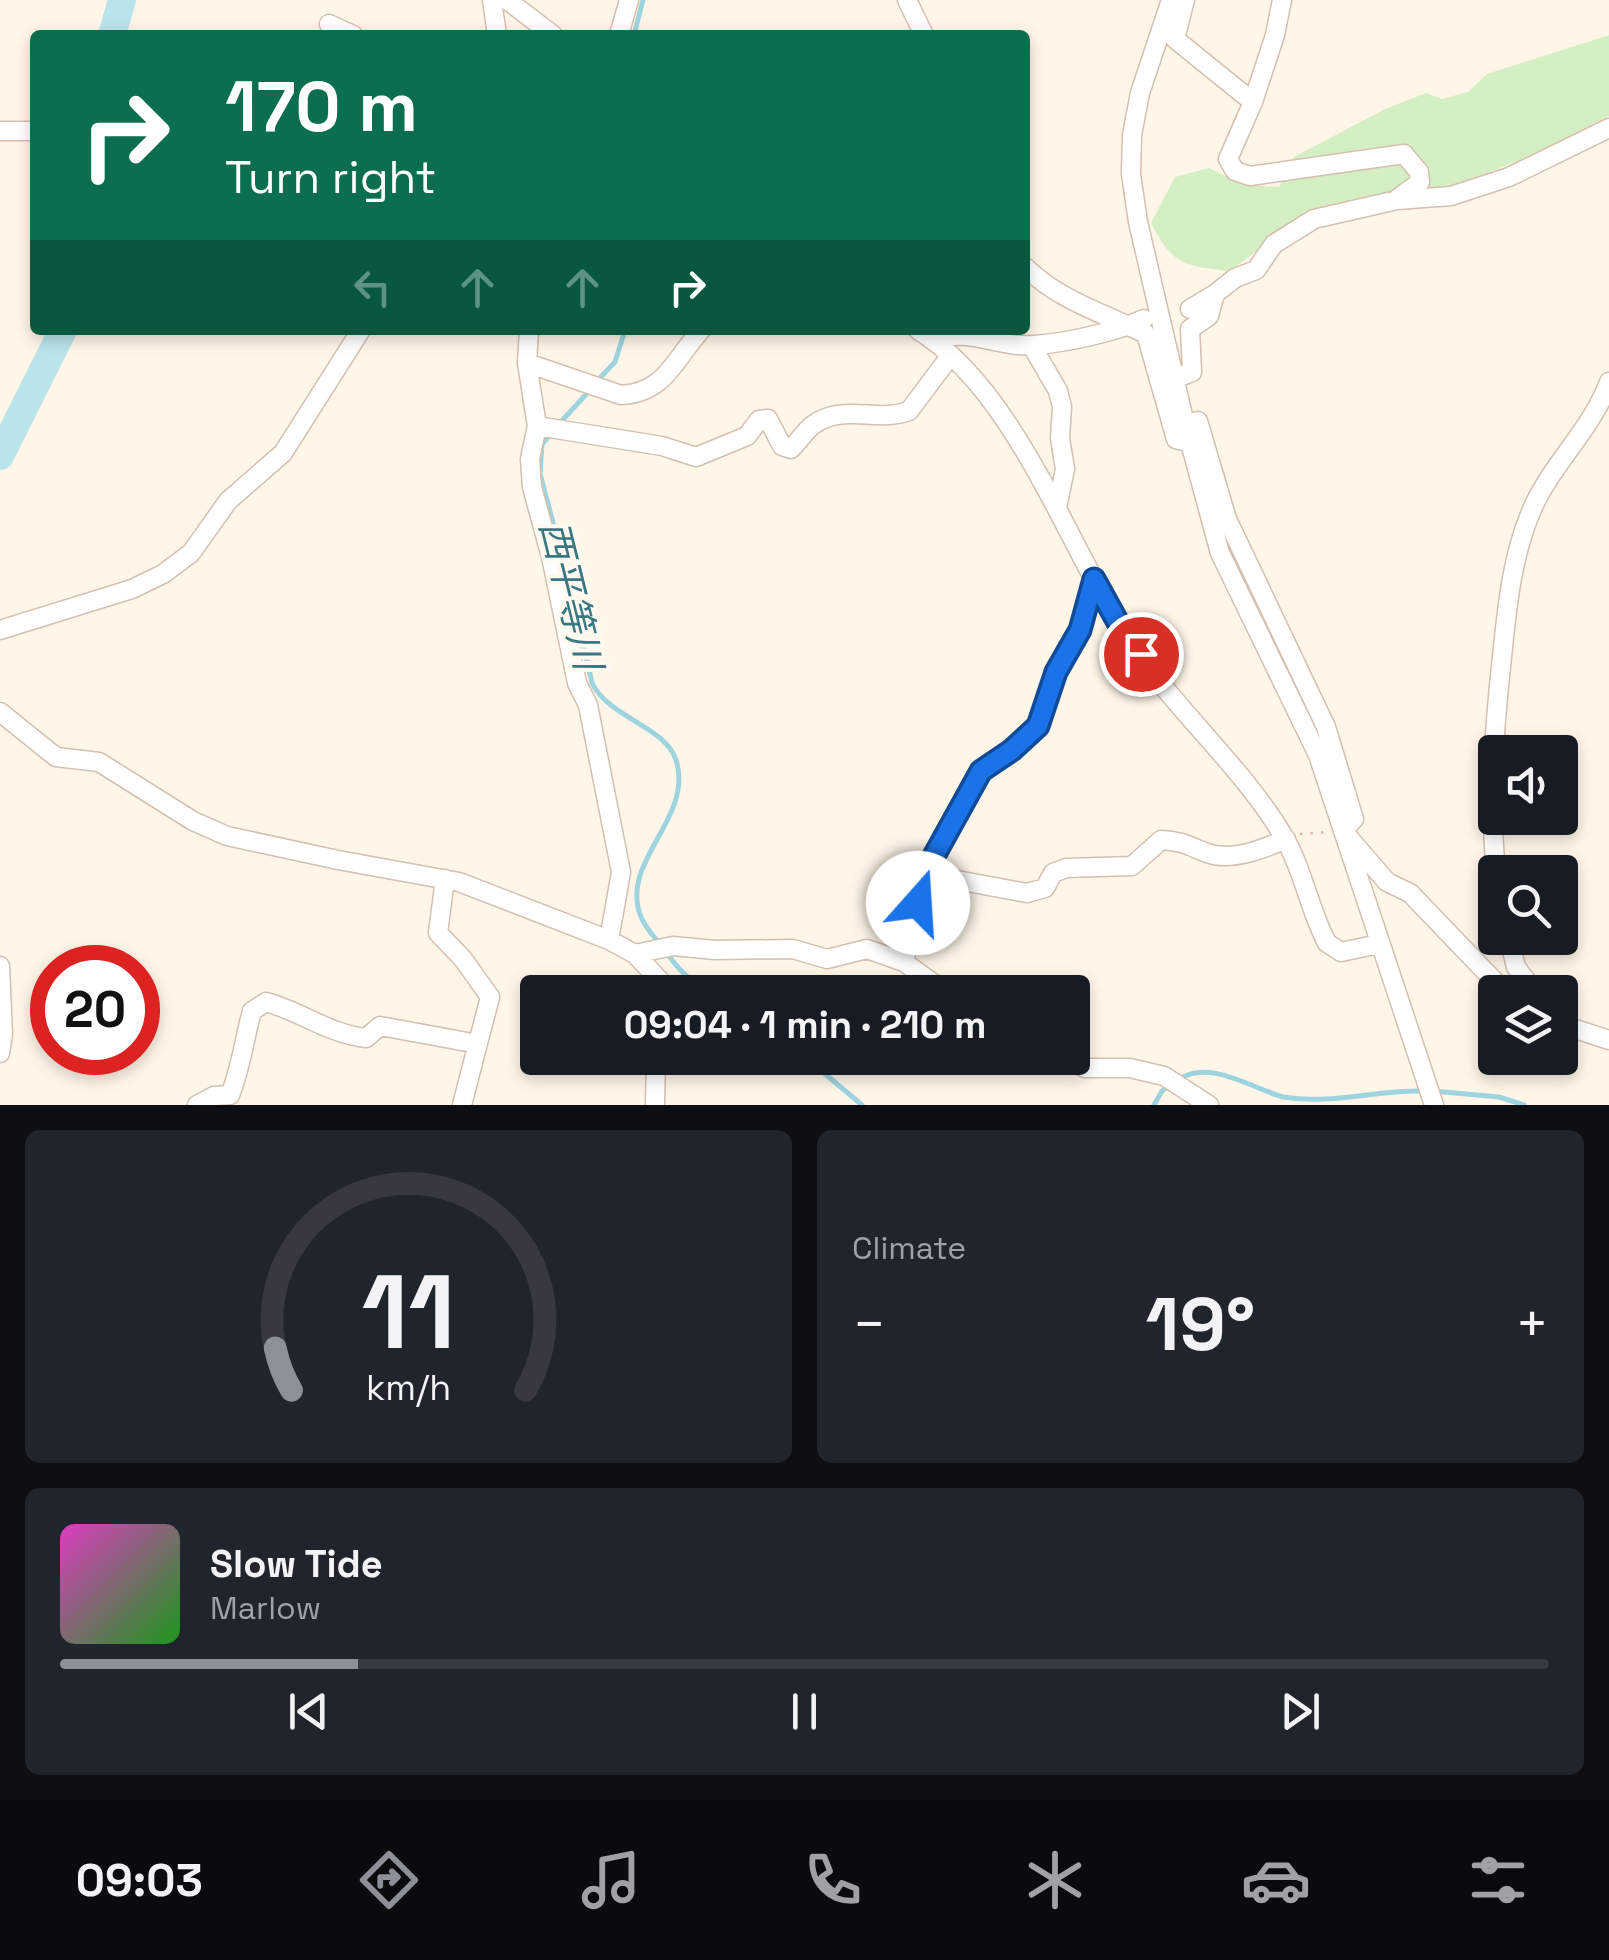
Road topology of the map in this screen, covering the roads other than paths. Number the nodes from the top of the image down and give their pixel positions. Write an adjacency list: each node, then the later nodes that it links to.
1 (492, 0): 10 (street)
2 (507, 0): 11 (street)
3 (629, 0): 12 (street)
4 (908, 0): 13 (street)
5 (1171, 0): 31 (street)
6 (1185, 0): 14 (street)
7 (1282, 0): 14 (street)
8 (328, 24): 9 (street)
9 (342, 30)
10 (497, 30)
11 (546, 30)
12 (623, 30)
13 (922, 30)
14 (1253, 102): 18 (street)
15 (1609, 128): 18 (street)
16 (0, 131): 17 (street)
17 (30, 131)
18 (1396, 200): 20 (street)
19 (1030, 272): 22 (street)
20 (1216, 294): 21 (street); 31 (street)
21 (1190, 308)
22 (1136, 322): 28 (street); 34 (street)
23 (358, 335): 37 (street)
24 (529, 335): 30 (street)
25 (697, 335): 30 (street)
26 (925, 335): 29 (street)
27 (968, 335): 28 (street)
28 (1032, 346): 35 (street)
29 (951, 355): 33 (street); 35 (street)
30 (527, 363): 33 (street)
31 (1174, 379): 34 (street)
32 (1609, 382): 41 (street)
33 (540, 426): 44 (street)
34 (1187, 433): 39 (street)
35 (1057, 508): 36 (street)
36 (1094, 579): 40 (street); 42 (street)
37 (0, 630)
38 (0, 712): 43 (street)
39 (1343, 832): 45 (street); 51 (street)
40 (1286, 839): 42 (street); 45 (street)
41 (1494, 855)
42 (924, 874): 47 (street)
43 (445, 879): 44 (street); 54 (street)
44 (609, 940): 46 (street)
45 (1379, 944): 62 (street)
46 (642, 951): 47 (street); 49 (street)
47 (904, 962): 50 (street)
48 (0, 966): 55 (street)
49 (657, 975)
50 (922, 975)
51 (1489, 975)
52 (1578, 1028): 53 (street)
53 (1609, 1040)
54 (478, 1044): 58 (street); 59 (street)
55 (0, 1053)
56 (1090, 1068): 61 (street)
57 (656, 1075): 60 (street)
58 (197, 1105)
59 (462, 1105)
60 (656, 1105)
61 (1209, 1105)
62 (1434, 1105)

